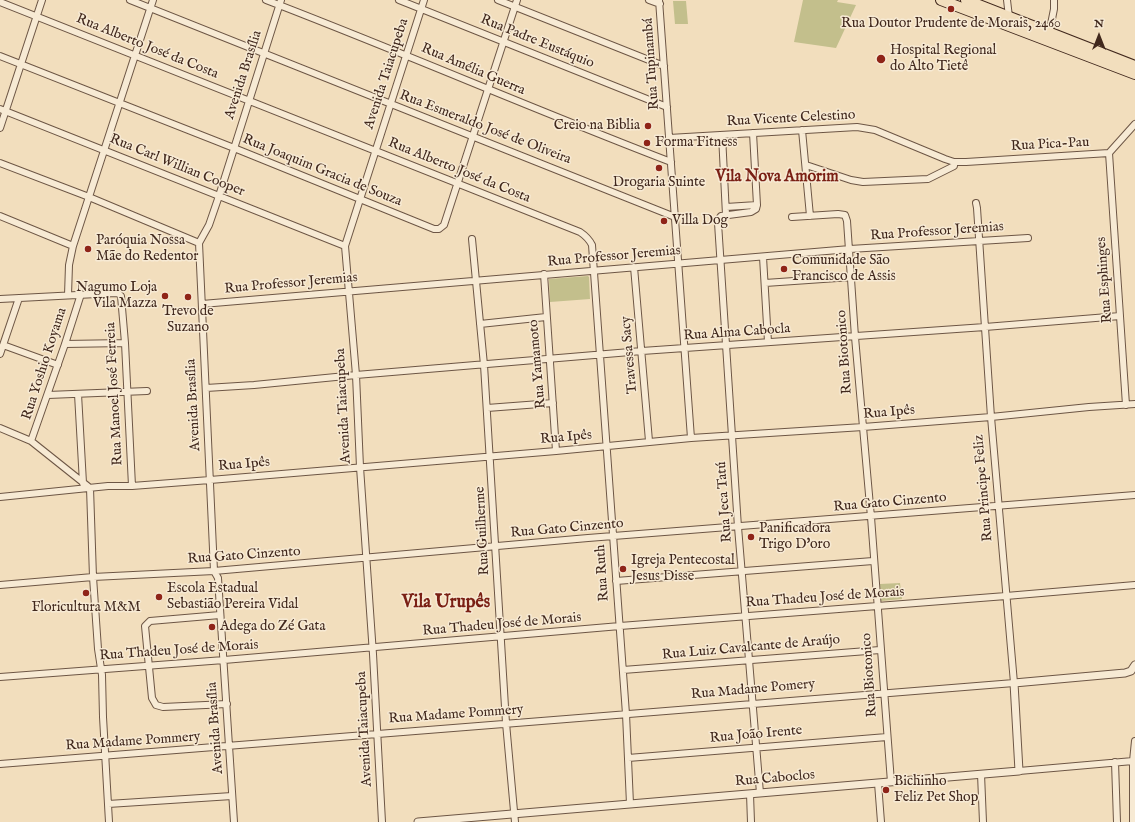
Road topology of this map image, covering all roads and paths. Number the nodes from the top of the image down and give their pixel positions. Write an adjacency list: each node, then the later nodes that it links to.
1 (42, 0): 19 (street)
2 (130, 0): 17 (street, Rua Esmeraldo José de Oliveira)
3 (153, 0): 17 (street)
4 (266, 0): 14 (street, Rua Amélia Guerra)
5 (399, 0): 18 (street, Rua Padre Eustáquio)
6 (424, 0): 18 (street, Avenida Taiacupeba)
7 (498, 0): 16 (street)
8 (649, 0): 15 (street)
9 (941, 0): 30 (highway)
10 (966, 0): 20 (highway)
11 (1007, 0): 20 (street)
12 (1054, 0): 21 (street)
13 (0, 2): 19 (street, Rua Alberto José da Costa)
14 (280, 2): 23 (street, Avenida Brasília); 26 (street, Rua Amélia Guerra)
15 (660, 2): 28 (street, Rua Tupinambá)
16 (516, 3): 22 (street); 28 (street)
17 (150, 8): 23 (street, Rua Esmeraldo José de Oliveira); 24 (street)
18 (421, 8): 22 (street, Rua Padre Eustáquio); 26 (street, Avenida Taiacupeba)
19 (37, 16): 24 (street, Rua Alberto José da Costa); 27 (street)
20 (1009, 17): 21 (highway)
21 (1050, 34): 29 (highway)
22 (504, 41): 31 (street); 35 (street, Rua Padre Eustáquio)
23 (264, 52): 32 (street, Avenida Brasília); 34 (street, Rua Esmeraldo José de Oliveira)
24 (135, 55): 32 (street, Rua Alberto José da Costa); 33 (street)
25 (0, 56): 27 (street, Rua Joaquim Gracia de Souza)
26 (406, 56): 31 (street, Rua Amélia Guerra); 34 (street, Avenida Taiacupeba)
27 (21, 65): 33 (street, Rua Joaquim Gracia de Souza); 36 (street)
28 (664, 66): 35 (street, Rua Tupinambá)
29 (1135, 66)
30 (1135, 74)
31 (489, 90): 42 (street); 49 (street, Rua Amélia Guerra)
32 (249, 100): 44 (street, Avenida Brasília); 46 (street, Rua Alberto José da Costa)
33 (120, 103): 44 (street, Rua Joaquim Gracia de Souza); 45 (street)
34 (390, 104): 42 (street, Rua Esmeraldo José de Oliveira); 46 (street, Avenida Taiacupeba)
35 (667, 107): 43 (street, Rua Tupinambá)
36 (3, 110): 38 (street); 45 (street, Rua Carl Willian Cooper)
37 (1135, 124): 47 (street, Rua Pica-Pau)
38 (0, 128)
39 (802, 130): 40 (street, Rua Vicente Celestino); 50 (street, Rua Vicente Celestino); 51 (street)
40 (753, 133): 41 (street, Rua Vicente Celestino); 57 (street)
41 (722, 135): 43 (street, Rua Vicente Celestino); 58 (street)
42 (474, 136): 52 (street); 62 (street, Rua Esmeraldo José de Oliveira)
43 (670, 138): 49 (street, Rua Tupinambá)
44 (234, 148): 53 (street, Avenida Brasília); 55 (street, Rua Joaquim Gracia de Souza)
45 (104, 150): 53 (street, Rua Carl Willian Cooper); 54 (street)
46 (375, 151): 52 (street, Rua Alberto José da Costa); 55 (street, Avenida Taiacupeba)
47 (1109, 153): 50 (street, Rua Pica-Pau); 87 (street, Rua Esphinges)
48 (0, 162): 54 (street)
49 (671, 162): 62 (street, Rua Tupinambá)
50 (954, 162): 51 (street)
51 (806, 165): 61 (street)
52 (458, 183): 55 (street, Rua Joaquim Gracia de Souza); 68 (street, Rua Alberto José da Costa)
53 (219, 196): 67 (street, Avenida Brasília); 70 (street, Rua Carl Willian Cooper)
54 (89, 197): 67 (street); 69 (street)
55 (359, 199): 70 (street, Avenida Taiacupeba)
56 (976, 203): 66 (street, Rua Principe Feliz)
57 (757, 205): 58 (street); 59 (street)
58 (726, 208): 59 (street)
59 (726, 214): 73 (street, Rua Jeca Tatú)
60 (0, 216): 69 (street)
61 (810, 216): 63 (street); 71 (street, Rua Biotonico)
62 (675, 217): 74 (street, Rua Tupinambá)
63 (792, 218)
64 (1028, 238): 66 (street, Rua Professor Jeremias)
65 (472, 239): 79 (street, Rua Guilherme)
66 (979, 241): 71 (street, Rua Professor Jeremias); 90 (street, Rua Principe Feliz)
67 (199, 244): 86 (street, Avenida Brasília)
68 (592, 245): 76 (street, Rua Ruth)
69 (74, 246): 83 (street)
70 (345, 246): 81 (street, Avenida Taiacupeba)
71 (850, 249): 72 (street, Rua Professor Jeremias); 78 (street, Rua Biotonico)
72 (762, 257): 73 (street, Rua Professor Jeremias); 80 (street)
73 (721, 260): 74 (street, Rua Professor Jeremias); 96 (street, Rua Jeca Tatú)
74 (678, 263): 75 (street, Rua Professor Jeremias); 97 (street, Rua Tupinambá)
75 (634, 267): 76 (street, Rua Professor Jeremias); 98 (street, Travessa Sacy)
76 (594, 270): 77 (street, Rua Professor Jeremias); 100 (street, Rua Ruth)
77 (544, 274): 79 (street, Rua Professor Jeremias); 88 (street, Rua Yamamoto)
78 (852, 277): 80 (street); 91 (street, Rua Biotonico)
79 (476, 280): 81 (street, Rua Professor Jeremias); 89 (street, Rua Guilherme)
80 (764, 283): 92 (street)
81 (349, 291): 86 (street, Rua Professor Jeremias); 104 (street, Avenida Taiacupeba)
82 (80, 294): 83 (street); 93 (street, Rua Manoel José Ferreia); 94 (street, Rua Yoshio Koyama)
83 (68, 295): 84 (street)
84 (19, 298): 85 (street); 95 (street)
85 (0, 299)
86 (202, 304): 105 (street, Avenida Brasília)
87 (1120, 316): 90 (street, Rua Alma Cabocla); 112 (street, Rua Esphinges)
88 (546, 317): 89 (street); 101 (street, Rua Yamamoto)
89 (480, 324): 103 (street, Rua Guilherme)
90 (985, 327): 91 (street, Rua Alma Cabocla); 114 (street, Rua Principe Feliz)
91 (855, 337): 92 (street, Rua Alma Cabocla); 115 (street, Rua Biotonico)
92 (768, 342): 96 (street, Rua Alma Cabocla)
93 (125, 343): 94 (street); 107 (street, Rua Manoel José Ferreia)
94 (65, 344): 102 (street, Rua Yoshio Koyama)
95 (3, 345): 99 (street); 102 (street)
96 (727, 346): 97 (street, Rua Alma Cabocla); 117 (street, Rua Jeca Tatú)
97 (684, 349): 98 (street, Rua Alma Cabocla); 118 (street, Rua Tupinambá)
98 (642, 351): 100 (street, Rua Alma Cabocla); 120 (street, Travessa Sacy)
99 (0, 354)
100 (600, 355): 101 (street, Rua Alma Cabocla); 121 (street, Rua Ruth)
101 (550, 359): 103 (street, Rua Alma Cabocla); 110 (street, Rua Yamamoto)
102 (58, 365): 109 (street, Rua Yoshio Koyama)
103 (484, 365): 104 (street, Rua Alma Cabocla); 113 (street, Rua Guilherme)
104 (356, 375): 105 (street, Rua Alma Cabocla); 124 (street, Avenida Taiacupeba)
105 (206, 388): 125 (street, Avenida Brasília)
106 (147, 392): 107 (street)
107 (128, 393): 108 (street); 127 (street, Rua Manoel José Ferreia)
108 (78, 394): 109 (street); 126 (street)
109 (48, 395): 119 (street, Rua Yoshio Koyama)
110 (553, 403): 113 (street); 122 (street, Rua Yamamoto)
111 (1135, 404): 112 (street, Rua Ipês)
112 (1126, 405): 114 (street, Rua Ipês)
113 (487, 408): 123 (street, Rua Guilherme)
114 (991, 417): 115 (street, Rua Ipês); 131 (street, Rua Principe Feliz)
115 (863, 427): 117 (street, Rua Ipês); 132 (street, Rua Biotonico)
116 (0, 428): 119 (street)
117 (733, 435): 118 (street, Rua Ipês); 133 (street, Rua Jeca Tatú)
118 (691, 438): 120 (street, Rua Ipês)
119 (32, 441): 126 (street)
120 (649, 441): 121 (street, Rua Ipês)
121 (607, 446): 122 (street, Rua Ipês); 134 (street, Rua Ruth)
122 (556, 451): 123 (street, Rua Ipês)
123 (490, 456): 124 (street, Rua Ipês); 135 (street, Rua Guilherme)
124 (360, 467): 125 (street, Rua Ipês); 136 (street, Avenida Taiacupeba)
125 (210, 480): 127 (street, Rua Ipês); 139 (street, Avenida Brasília)
126 (83, 483): 128 (street)
127 (132, 486): 128 (street, Rua Ipês)
128 (90, 488): 130 (street, Rua Ipês); 140 (street)
129 (1135, 495): 131 (street, Rua Gato Cinzento)
130 (0, 497)
131 (999, 506): 132 (street, Rua Gato Cinzento); 144 (street, Rua Principe Feliz)
132 (870, 517): 133 (street, Rua Gato Cinzento); 137 (street, Rua Biotonico)
133 (738, 527): 134 (street, Rua Gato Cinzento); 138 (street, Rua Jeca Tatú)
134 (613, 536): 135 (street, Rua Gato Cinzento); 141 (street, Rua Ruth)
135 (496, 547): 136 (street, Rua Gato Cinzento); 149 (street, Rua Guilherme)
136 (366, 558): 139 (street, Rua Gato Cinzento); 150 (street, Avenida Taiacupeba)
137 (874, 561): 138 (street); 145 (street, Rua Biotonico)
138 (742, 570): 141 (street); 147 (street, Rua Jeca Tatú)
139 (214, 571): 140 (street, Rua Gato Cinzento); 146 (street, Avenida Brasília)
140 (93, 577): 142 (street, Rua Gato Cinzento); 156 (street)
141 (616, 581): 148 (street, Rua Ruth)
142 (0, 585)
143 (1135, 585): 144 (street, Rua Thadeu José de Morais)
144 (1006, 596): 145 (street, Rua Thadeu José de Morais); 159 (street, Rua Principe Feliz)
145 (877, 606): 147 (street, Rua Thadeu José de Morais); 151 (street, Rua Biotonico)
146 (220, 615): 152 (street, Avenida Brasília); 155 (street)
147 (746, 616): 148 (street, Rua Thadeu José de Morais); 153 (street, Rua Jeca Tatú)
148 (620, 626): 149 (street, Rua Thadeu José de Morais); 157 (street, Rua Ruth)
149 (501, 637): 150 (street, Rua Thadeu José de Morais); 164 (street, Rua Guilherme)
150 (372, 648): 152 (street, Rua Thadeu José de Morais); 165 (street, Avenida Taiacupeba)
151 (880, 650): 153 (street, Rua Luiz Cavalcante de Araújo); 160 (street, Rua Biotonico)
152 (224, 660): 155 (street, Rua Thadeu José de Morais); 162 (street, Avenida Brasília)
153 (749, 660): 157 (street, Rua Luiz Cavalcante de Araújo); 161 (street, Rua Jeca Tatú)
154 (1135, 665): 159 (street)
155 (148, 666): 156 (street, Rua Thadeu José de Morais); 162 (street)
156 (102, 669): 158 (street, Rua Thadeu José de Morais); 170 (street)
157 (623, 670): 163 (street, Rua Ruth)
158 (0, 676)
159 (1014, 683): 160 (street); 175 (street, Rua Principe Feliz)
160 (883, 693): 161 (street, Rua Madame Pomery); 166 (street, Rua Biotonico)
161 (753, 703): 163 (street, Rua Madame Pomery); 169 (street, Rua Jeca Tatú)
162 (226, 704): 168 (street, Avenida Brasília)
163 (626, 714): 164 (street, Rua Madame Pommery); 171 (street, Rua Ruth)
164 (506, 723): 165 (street, Rua Madame Pommery); 184 (street, Rua Guilherme)
165 (377, 733): 168 (street, Rua Madame Pommery); 187 (street, Avenida Taiacupeba)
166 (887, 737): 169 (street, Rua João Irente); 177 (street, Rua Biotonico)
167 (1135, 741): 172 (street)
168 (229, 747): 170 (street, Rua Madame Pommery); 181 (street, Avenida Brasília)
169 (756, 747): 171 (street, Rua João Irente); 179 (street, Rua Jeca Tatú)
170 (105, 756): 174 (street, Rua Madame Pommery); 182 (street)
171 (628, 758): 183 (street, Rua Ruth)
172 (1133, 761): 173 (street, Rua Caboclos); 194 (street)
173 (1115, 762): 175 (street, Rua Caboclos); 193 (street)
174 (0, 764)
175 (1019, 771): 176 (street, Rua Caboclos)
176 (981, 774): 177 (street, Rua Caboclos); 192 (street)
177 (890, 782): 178 (street, Rua Caboclos)
178 (878, 783): 179 (street, Rua Caboclos); 191 (street)
179 (760, 793): 180 (street, Rua Caboclos)
180 (750, 794): 183 (street, Rua Caboclos); 190 (street)
181 (232, 796): 182 (street); 186 (street, Avenida Brasília)
182 (108, 804): 185 (street)
183 (630, 804): 184 (street, Rua Caboclos)
184 (514, 814): 188 (street, Rua Caboclos); 189 (street, Rua Guilherme)
185 (109, 822)
186 (234, 822)
187 (382, 822)
188 (418, 822)
189 (515, 822)
190 (751, 822)
191 (881, 822)
192 (983, 822)
193 (1117, 822)
194 (1133, 822)

